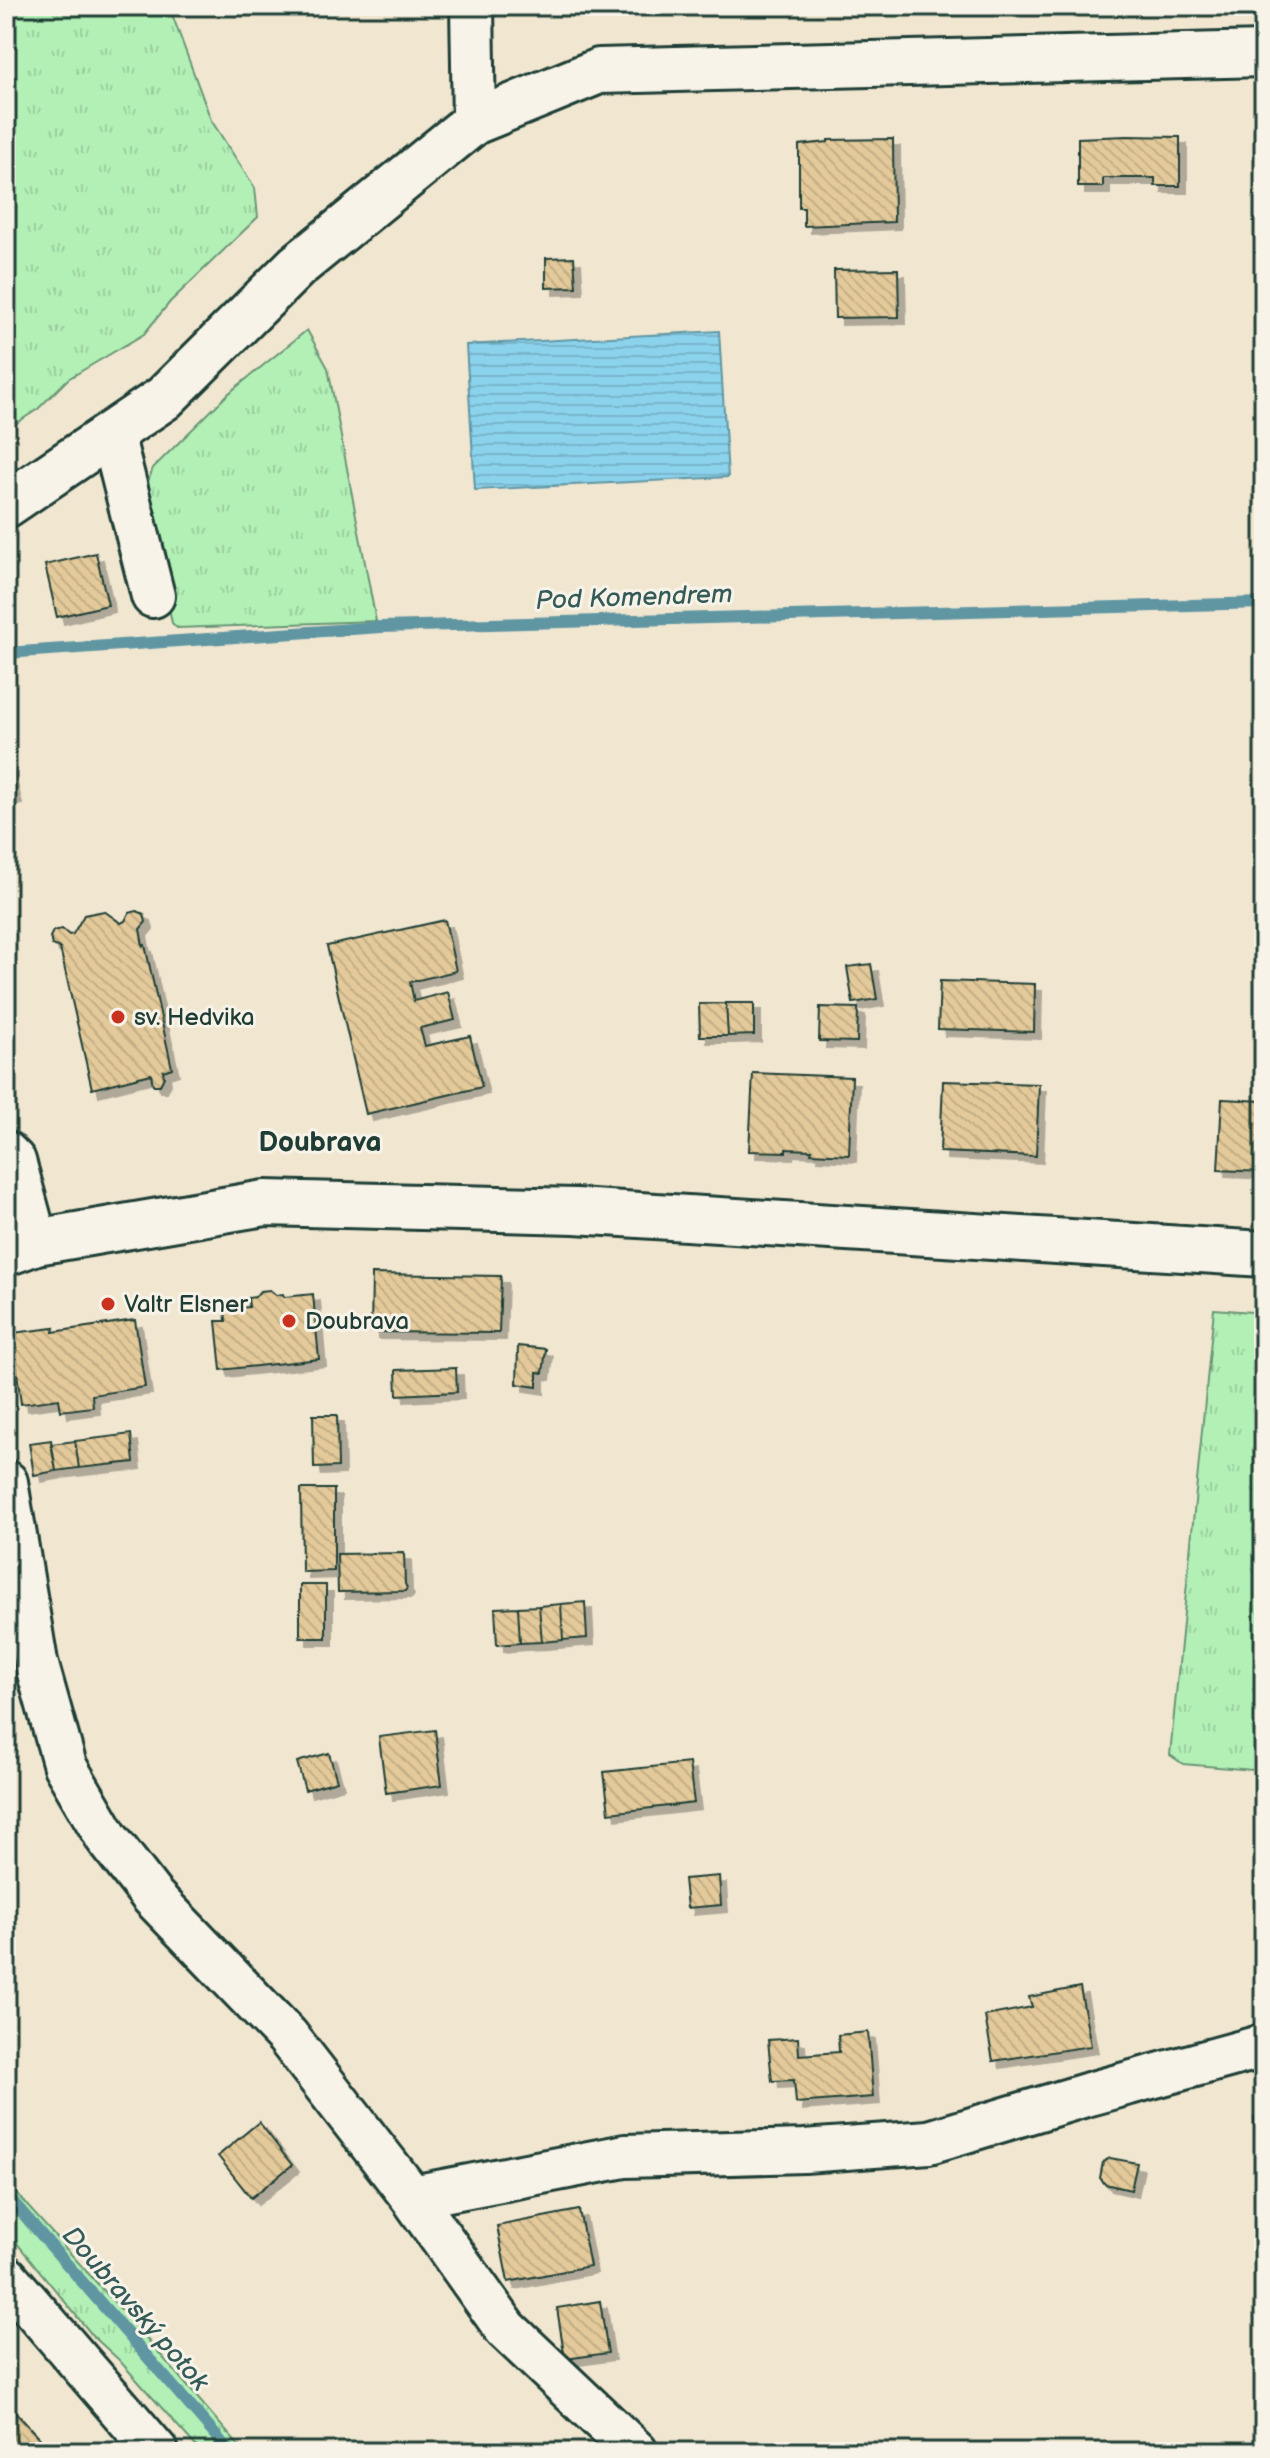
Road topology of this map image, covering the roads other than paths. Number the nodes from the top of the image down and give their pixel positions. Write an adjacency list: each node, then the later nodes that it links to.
1 (472, 6): 3 (street)
2 (1264, 54): 3 (street)
3 (474, 122): 4 (street)
4 (112, 433): 5 (street); 6 (street)
5 (6, 505)
6 (153, 596)
7 (6, 1153): 8 (street)
8 (21, 1248): 9 (street)
9 (1264, 1254)
10 (6, 1482): 12 (street)
11 (1264, 2046): 12 (street)
12 (412, 2197): 15 (street)
13 (6, 2277): 14 (street)
14 (157, 2452)
15 (636, 2452)

